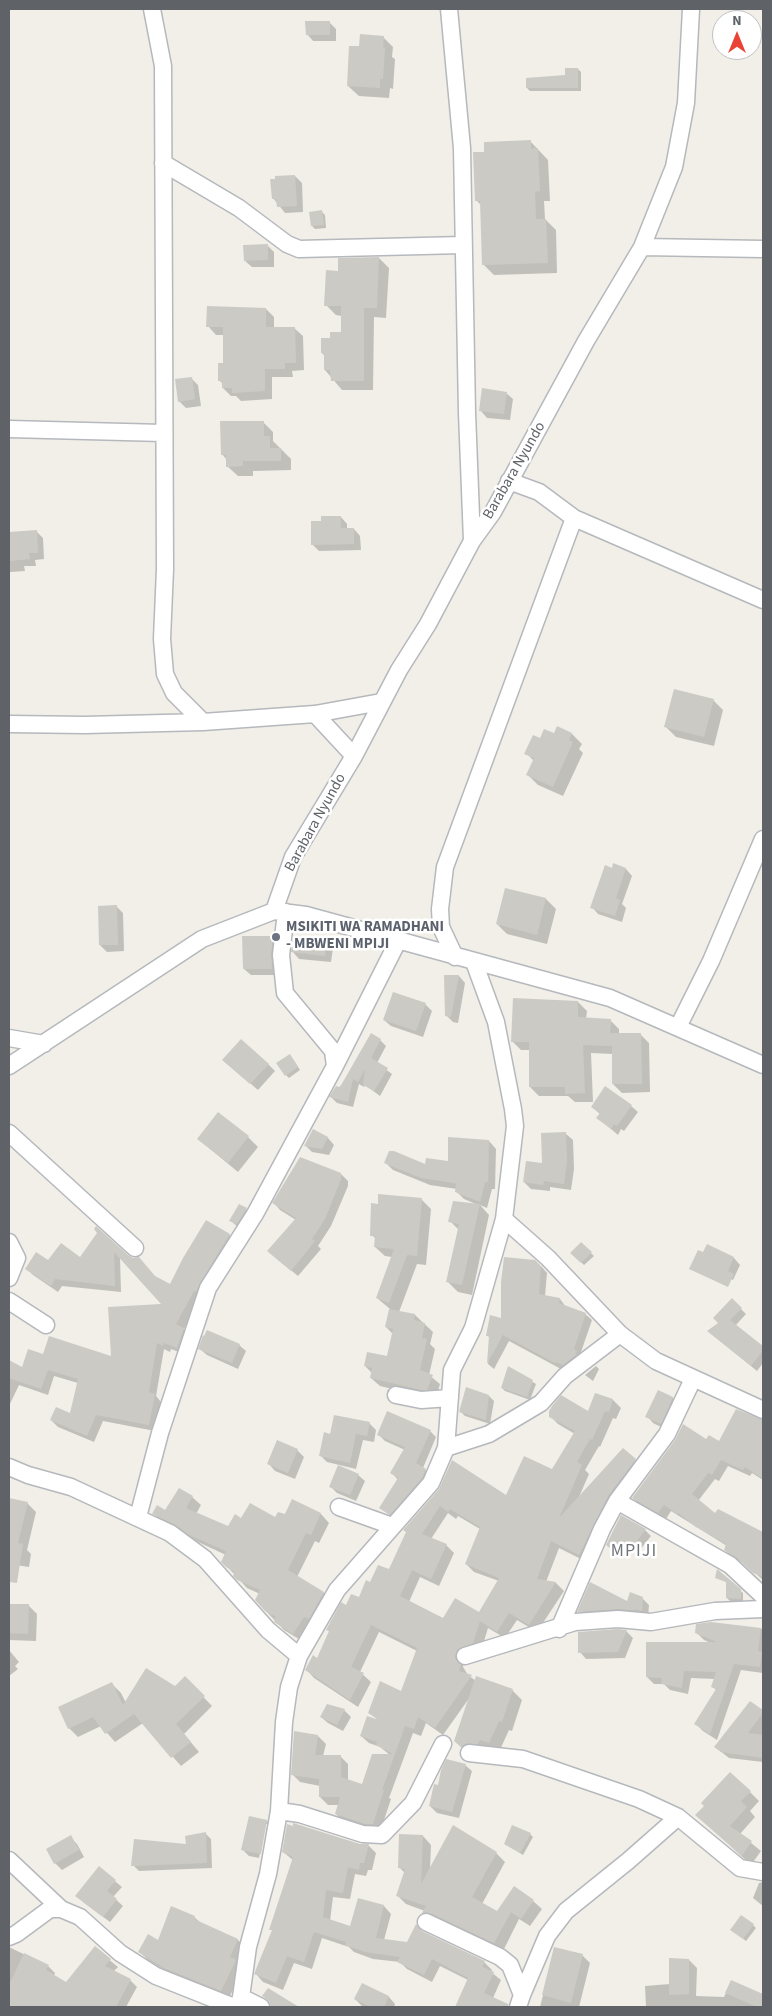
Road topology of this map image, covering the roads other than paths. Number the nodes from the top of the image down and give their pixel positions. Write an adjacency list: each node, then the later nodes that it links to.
1 (152, 9): 4 (street)
2 (449, 9): 5 (street)
3 (691, 9): 6 (street, Barabara Nyundo)
4 (163, 163): 5 (street); 9 (street)
5 (463, 244): 12 (street)
6 (642, 247): 7 (street); 10 (street, Barabara Nyundo)
7 (763, 249)
8 (9, 429): 9 (street)
9 (163, 432): 16 (street)
10 (509, 481): 11 (street); 12 (street, Barabara Nyundo)
11 (574, 518): 13 (street); 22 (street)
12 (472, 541): 14 (street, Barabara Nyundo)
13 (763, 600)
14 (381, 702): 15 (street); 18 (street, Barabara Nyundo)
15 (315, 714): 16 (street); 18 (street)
16 (203, 722): 17 (street)
17 (9, 724)
18 (354, 756): 20 (street, Barabara Nyundo)
19 (763, 839): 24 (street)
20 (280, 912): 21 (street); 26 (street); 29 (street, Barabara Nyundo)
21 (398, 941): 22 (street); 29 (street)
22 (455, 957): 23 (street)
23 (474, 962): 24 (street); 31 (street)
24 (678, 1026): 27 (street)
25 (9, 1038): 26 (street)
26 (44, 1044): 28 (street)
27 (763, 1065)
28 (9, 1066)
29 (335, 1066): 46 (street)
30 (9, 1133): 33 (street)
31 (504, 1219): 37 (street); 40 (street)
32 (9, 1242): 34 (street)
33 (135, 1248)
34 (9, 1278)
35 (9, 1301): 36 (street)
36 (46, 1325)
37 (620, 1334): 38 (street); 42 (street)
38 (693, 1379): 41 (street); 44 (street)
39 (396, 1395): 40 (street)
40 (450, 1398): 42 (street)
41 (763, 1410)
42 (446, 1448): 47 (street)
43 (9, 1466): 46 (street)
44 (617, 1501): 48 (street); 50 (street)
45 (339, 1507): 47 (street)
46 (138, 1517): 51 (street)
47 (392, 1526): 51 (street)
48 (763, 1596)
49 (763, 1609): 50 (street)
50 (558, 1629): 52 (street)
51 (299, 1656): 55 (street)
52 (465, 1656)
53 (443, 1744): 55 (street)
54 (470, 1753): 56 (street)
55 (279, 1811): 63 (street)
56 (678, 1817): 58 (street); 62 (street)
57 (9, 1860): 59 (street)
58 (763, 1872)
59 (61, 1909): 61 (street); 63 (street)
60 (426, 1922): 62 (street)
61 (9, 1937)
62 (520, 2001)
63 (238, 2004): 64 (street)
64 (261, 2007)

